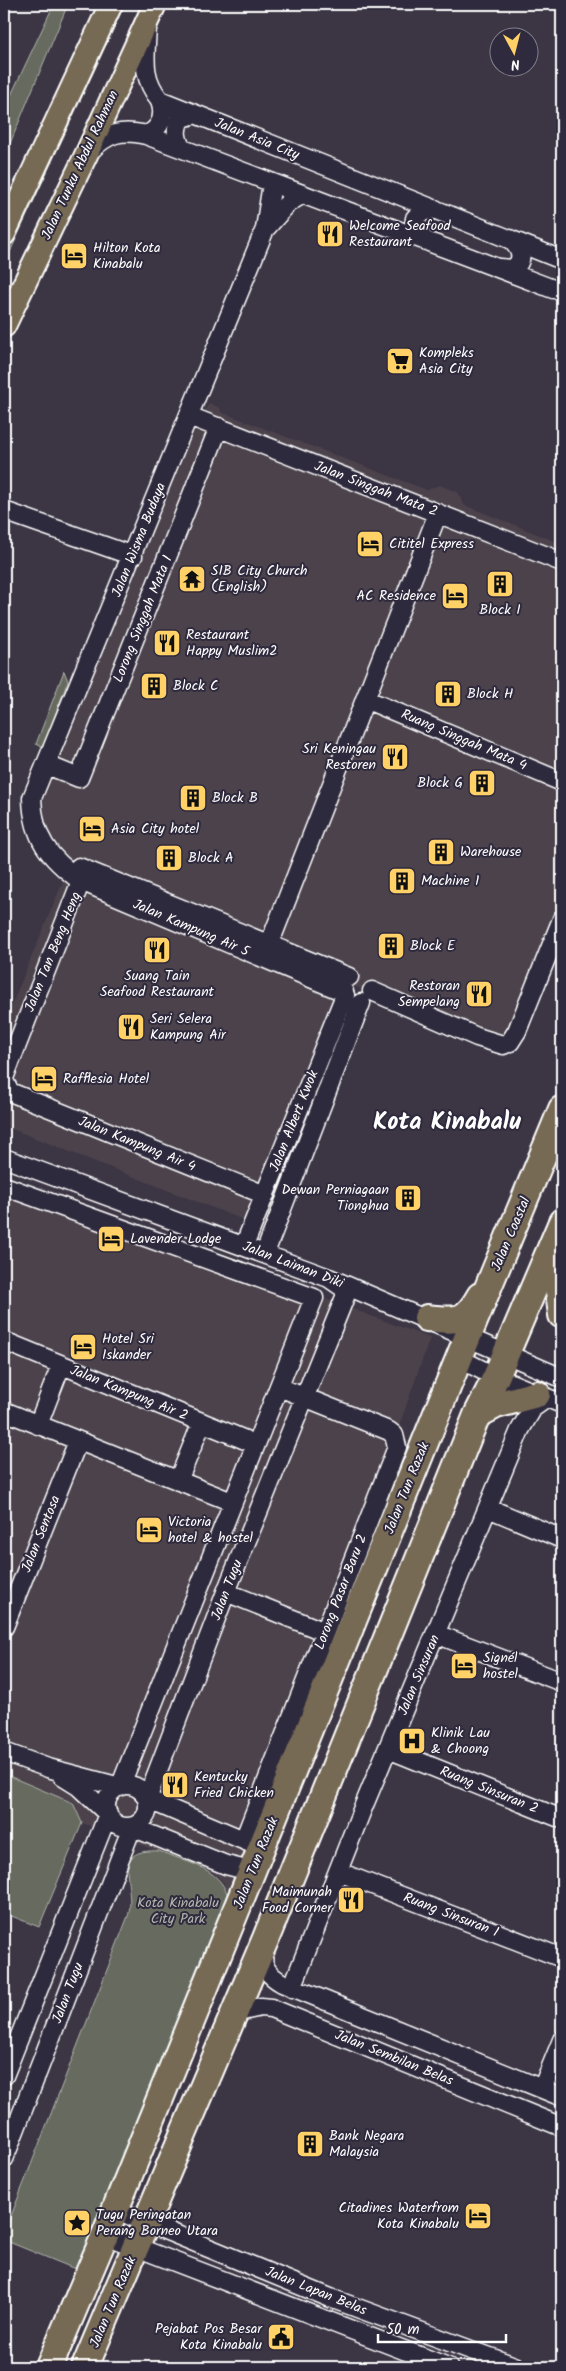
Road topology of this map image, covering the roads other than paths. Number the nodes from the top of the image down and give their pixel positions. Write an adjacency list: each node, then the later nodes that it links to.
1 (111, 4): 12 (main road)
2 (151, 11): 3 (street); 7 (main road, Jalan Tunku Abdul Rahman)
3 (160, 100): 4 (street, Jalan Asia City); 5 (street)
4 (195, 114): 6 (street); 10 (street, Jalan Asia City)
5 (146, 135): 6 (street); 7 (street)
6 (182, 148): 8 (street)
7 (86, 155): 18 (main road, Jalan Tunku Abdul Rahman)
8 (272, 182): 9 (street); 11 (street, Jalan Wisma Budaya)
9 (303, 194): 11 (street, Jalan Wisma Budaya); 14 (street)
10 (435, 209): 13 (street, Jalan Asia City); 14 (street)
11 (265, 229): 19 (street, Jalan Wisma Budaya)
12 (4, 234)
13 (510, 239): 15 (street, Jalan Asia City); 16 (street)
14 (426, 241): 16 (street)
15 (562, 260)
16 (498, 268): 17 (street)
17 (553, 289)
18 (4, 326)
19 (189, 416): 20 (street, Jalan Singgah Mata 2); 23 (street, Jalan Wisma Budaya)
20 (220, 427): 22 (street, Jalan Singgah Mata 2); 26 (street, Lorong Singgah Mata 1)
21 (4, 511): 23 (street)
22 (438, 513): 24 (street, Jalan Singgah Mata 2); 25 (street)
23 (133, 556): 26 (street, Jalan Wisma Budaya)
24 (562, 562)
25 (365, 699): 27 (street, Ruang Singgah Mata 4); 31 (street)
26 (47, 765): 28 (street, Jalan Wisma Budaya)
27 (562, 782)
28 (48, 850): 29 (street, Jalan Kampung Air 5); 31 (street)
29 (81, 881): 32 (street, Jalan Kampung Air 5); 34 (street, Jalan Tan Beng Heng)
30 (562, 919): 33 (street)
31 (269, 945): 32 (street)
32 (346, 988): 33 (street); 33 (street); 38 (street, Jalan Albert Kwok)
33 (366, 997): 42 (street, Jalan Albert Kwok)
34 (6, 1084): 38 (street, Jalan Kampung Air 4)
35 (562, 1109): 43 (highway, Jalan Coastal)
36 (4, 1158): 41 (street, Jalan Laiman Diki)
37 (4, 1186): 45 (street, Jalan Laiman Diki)
38 (265, 1195): 41 (street, Jalan Albert Kwok)
39 (562, 1222): 51 (highway)
40 (562, 1238): 46 (highway)
41 (244, 1246): 42 (street, Jalan Laiman Diki)
42 (265, 1253): 44 (street, Jalan Laiman Diki)
43 (501, 1258): 47 (highway); 49 (highway, Jalan Coastal)
44 (329, 1278): 47 (street, Jalan Laiman Diki); 54 (street, Jalan Tugu)
45 (300, 1292): 53 (street, Jalan Tugu)
46 (562, 1315)
47 (427, 1318): 49 (street, Jalan Laiman Diki)
48 (4, 1341): 50 (street, Jalan Kampung Air 2)
49 (464, 1347): 51 (street); 51 (street); 80 (highway, Jalan Tun Razak)
50 (61, 1365): 58 (street, Jalan Kampung Air 2); 59 (street)
51 (500, 1365): 52 (street); 55 (street); 57 (highway, Jalan Tun Razak)
52 (562, 1378)
53 (279, 1386): 54 (street); 61 (street, Jalan Tugu)
54 (304, 1396): 66 (street, Jalan Tugu); 68 (street, Lorong Pasar Baru 2)
55 (549, 1399): 57 (highway); 64 (street, Jalan Sinsuran)
56 (4, 1411): 59 (street)
57 (477, 1415): 73 (highway, Jalan Tun Razak)
58 (202, 1422): 61 (street, Jalan Kampung Air 2); 62 (street)
59 (38, 1425): 60 (street)
60 (78, 1441): 62 (street); 67 (street, Jalan Sentosa)
61 (255, 1444): 63 (street, Jalan Tugu)
62 (178, 1481): 63 (street)
63 (232, 1502): 75 (street, Jalan Tugu)
64 (488, 1508): 65 (street); 69 (street, Jalan Sinsuran)
65 (562, 1538)
66 (226, 1592): 68 (street); 76 (street, Jalan Tugu)
67 (4, 1627)
68 (325, 1632): 80 (street, Lorong Pasar Baru 2)
69 (436, 1634): 70 (street); 71 (street, Jalan Sinsuran)
70 (562, 1682)
71 (388, 1749): 78 (street, Ruang Sinsuran 2); 81 (street, Jalan Sinsuran)
72 (4, 1752): 74 (street)
73 (336, 1761): 80 (highway); 82 (highway, Jalan Tun Razak)
74 (48, 1768): 75 (street); 77 (street)
75 (120, 1787): 76 (street); 77 (street)
76 (147, 1799): 79 (street); 80 (street)
77 (108, 1814): 79 (street); 88 (street, Jalan Tugu)
78 (562, 1819)
79 (132, 1827): 80 (street); 93 (street, Jalan Tugu)
80 (253, 1852): 94 (highway, Jalan Tun Razak)
81 (339, 1872): 83 (street, Ruang Sinsuran 1); 84 (street, Jalan Sinsuran)
82 (266, 1938): 84 (street, Jalan Sembilan Belas); 85 (highway, Jalan Tun Razak)
83 (562, 1958)
84 (292, 1988): 90 (street, Jalan Sembilan Belas)
85 (230, 2024): 92 (street, Jalan Sembilan Belas); 95 (highway, Jalan Tun Razak)
86 (562, 2040): 87 (street)
87 (550, 2071): 89 (street); 90 (street)
88 (4, 2076)
89 (562, 2085)
90 (542, 2089): 91 (street, Jalan Sembilan Belas)
91 (562, 2097)
92 (562, 2127)
93 (4, 2159)
94 (116, 2210): 95 (street, Jalan Lapan Belas); 96 (highway, Jalan Tun Razak)
95 (146, 2222): 97 (highway, Jalan Tun Razak); 101 (street, Jalan Lapan Belas)
96 (106, 2235): 97 (street, Jalan Lapan Belas); 98 (highway, Jalan Tun Razak)
97 (136, 2248): 99 (highway, Jalan Tun Razak); 100 (street, Jalan Lapan Belas)
98 (49, 2367)
99 (85, 2367)
100 (448, 2367)
101 (518, 2367)

